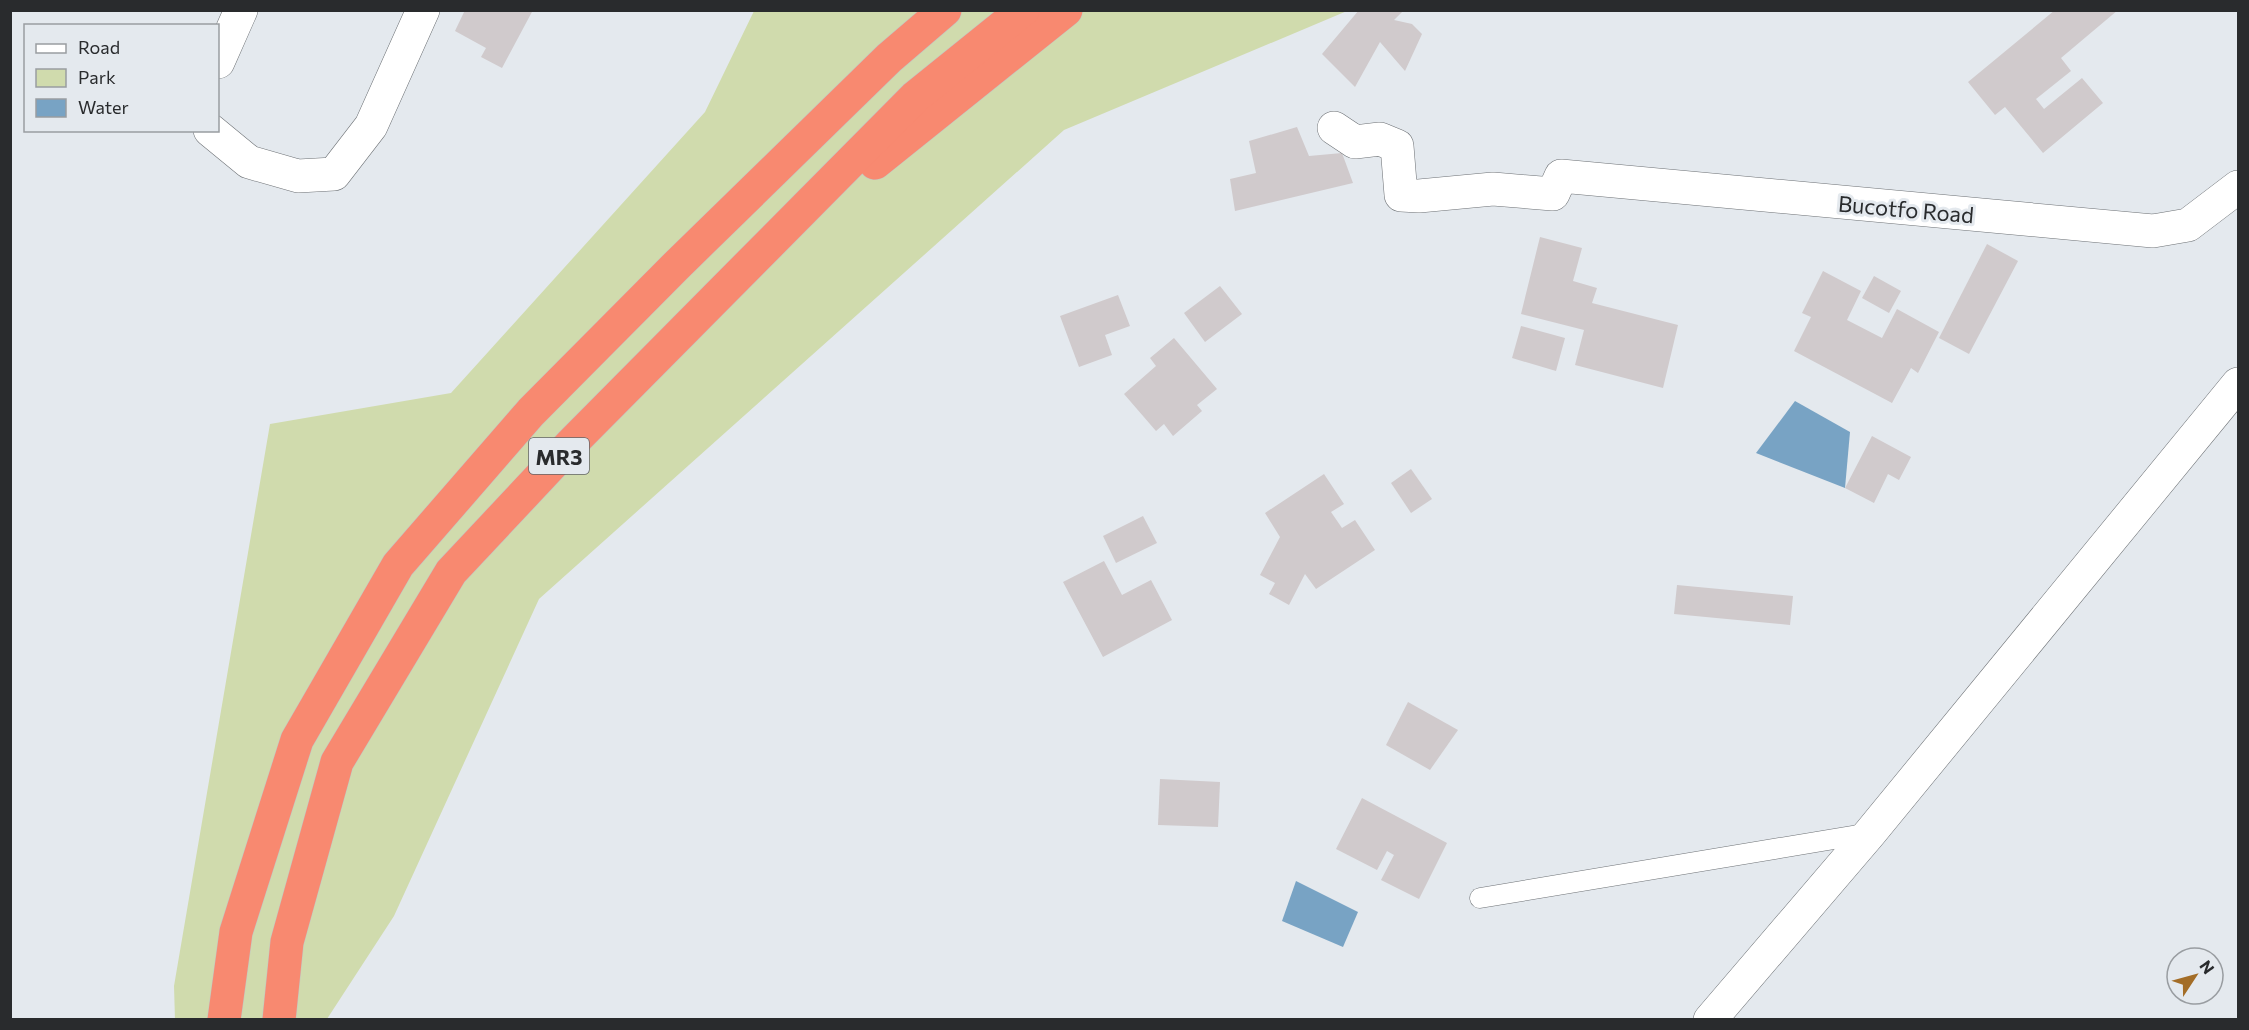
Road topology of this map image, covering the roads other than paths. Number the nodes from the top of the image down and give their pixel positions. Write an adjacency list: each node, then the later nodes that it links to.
1 (241, 10): 6 (street)
2 (423, 10): 8 (street)
3 (945, 10): 14 (highway, MR3)
4 (1023, 10): 10 (highway, MR3)
5 (1066, 10): 10 (highway)
6 (219, 60)
7 (1334, 128): 9 (street, Bucotfo Road)
8 (212, 132)
9 (2238, 188)
10 (753, 259): 15 (highway, MR3)
11 (2238, 384): 12 (street)
12 (1870, 833): 13 (lane); 16 (street)
13 (1480, 898)
14 (224, 1020)
15 (279, 1020)
16 (1710, 1020)

